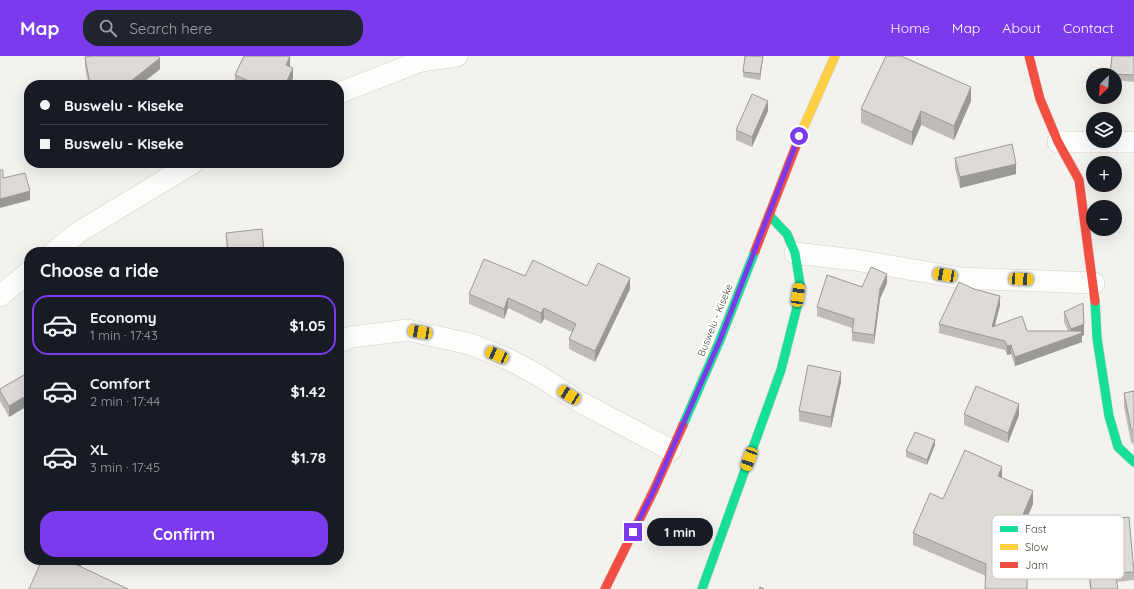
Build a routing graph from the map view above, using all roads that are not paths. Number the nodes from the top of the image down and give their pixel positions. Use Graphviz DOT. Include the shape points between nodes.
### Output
graph roads {
  1 [pos="456,56"];
  2 [pos="835,56"];
  3 [pos="1029,56"];
  4 [pos="344,90"];
  5 [pos="1058,142"];
  6 [pos="1134,142"];
  7 [pos="184,168"];
  8 [pos="769,215"];
  9 [pos="60,247"];
  10 [pos="795,253"];
  11 [pos="24,276"];
  12 [pos="1094,283"];
  13 [pos="0,296"];
  14 [pos="344,340"];
  15 [pos="671,450"];
  16 [pos="1134,462"];
  17 [pos="605,589"];
  18 [pos="702,589"];
  1 -- 4 [label="street" via="421,61"];
  2 -- 8 [label="street, Buswelu - Kiseke"];
  3 -- 5 [label="street" via="1040,99"];
  5 -- 6 [label="street"];
  5 -- 12 [label="street" via="1079,180"];
  7 -- 9 [label="street" via="79,232"];
  8 -- 10 [label="street" via="788,234"];
  8 -- 15 [label="street, Buswelu - Kiseke" via="720,340"];
  10 -- 12 [label="street" via="855,260 961,278"];
  10 -- 18 [label="street" via="800,284 797,307 781,370"];
  11 -- 13 [label="street"];
  12 -- 16 [label="street" via="1097,338 1109,416 1118,447"];
  14 -- 15 [label="street" via="407,330 470,344 517,364 580,402"];
  15 -- 17 [label="street, Buswelu - Kiseke"];
}
